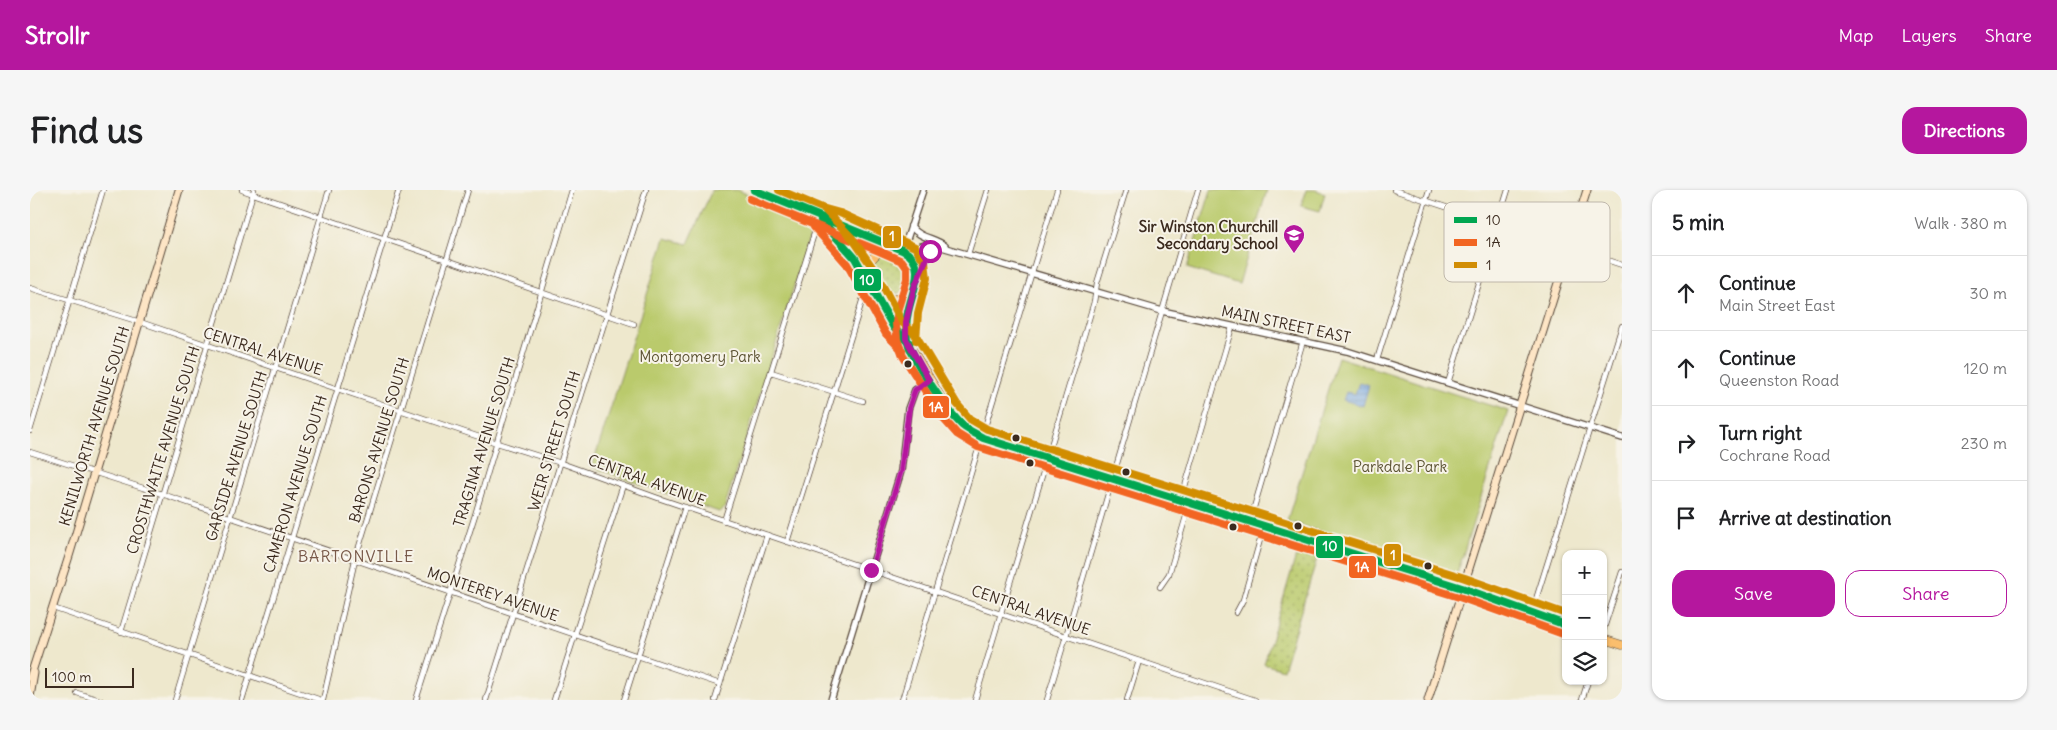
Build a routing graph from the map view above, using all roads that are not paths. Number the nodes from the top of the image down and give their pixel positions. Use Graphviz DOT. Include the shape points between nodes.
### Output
graph roads {
  1 [pos="103,190"];
  2 [pos="179,190"];
  3 [pos="242,190"];
  4 [pos="330,190"];
  5 [pos="399,190"];
  6 [pos="468,190"];
  7 [pos="572,190"];
  8 [pos="646,190"];
  9 [pos="754,190"];
  10 [pos="923,190"];
  11 [pos="988,190"];
  12 [pos="1057,190"];
  13 [pos="1126,190"];
  14 [pos="1198,190"];
  15 [pos="1394,190"];
  16 [pos="1429,190"];
  17 [pos="1508,190"];
  18 [pos="1587,190"];
  19 [pos="254,192"];
  20 [pos="1426,200"];
  21 [pos="1504,202"];
  22 [pos="1583,202"];
  23 [pos="1444,206"];
  24 [pos="321,217"];
  25 [pos="819,218"];
  26 [pos="912,226"];
  27 [pos="384,238"];
  28 [pos="942,247"];
  29 [pos="893,248"];
  30 [pos="949,249"];
  31 [pos="906,252"];
  32 [pos="968,254"];
  33 [pos="447,259"];
  34 [pos="1610,261"];
  35 [pos="1622,265"];
  36 [pos="1033,273"];
  37 [pos="867,277"];
  38 [pos="918,278"];
  39 [pos="1480,282"];
  40 [pos="1558,282"];
  41 [pos="30,288"];
  42 [pos="914,288"];
  43 [pos="874,291"];
  44 [pos="542,292"];
  45 [pos="1095,293"];
  46 [pos="70,300"];
  47 [pos="1162,311"];
  48 [pos="606,314"];
  49 [pos="140,322"];
  50 [pos="634,324"];
  51 [pos="1622,326"];
  52 [pos="1232,327"];
  53 [pos="906,339"];
  54 [pos="1303,341"];
  55 [pos="208,346"];
  56 [pos="1377,360"];
  57 [pos="276,368"];
  58 [pos="771,372"];
  59 [pos="929,380"];
  60 [pos="1448,383"];
  61 [pos="338,389"];
  62 [pos="834,393"];
  63 [pos="863,402"];
  64 [pos="1519,405"];
  65 [pos="400,411"];
  66 [pos="1590,427"];
  67 [pos="30,431"];
  68 [pos="983,438"];
  69 [pos="1622,438"];
  70 [pos="497,443"];
  71 [pos="30,452"];
  72 [pos="1047,458"];
  73 [pos="561,463"];
  74 [pos="94,472"];
  75 [pos="1113,479"];
  76 [pos="623,485"];
  77 [pos="162,494"];
  78 [pos="1181,500"];
  79 [pos="1190,503"];
  80 [pos="685,507"];
  81 [pos="230,518"];
  82 [pos="724,521"];
  83 [pos="1250,521"];
  84 [pos="1264,526"];
  85 [pos="767,535"];
  86 [pos="292,539"];
  87 [pos="787,542"];
  88 [pos="355,560"];
  89 [pos="871,570"];
  90 [pos="1622,572"];
  91 [pos="1160,587"];
  92 [pos="1462,588"];
  93 [pos="936,591"];
  94 [pos="451,593"];
  95 [pos="53,608"];
  96 [pos="1532,612"];
  97 [pos="1000,613"];
  98 [pos="1236,613"];
  99 [pos="513,614"];
  100 [pos="1607,619"];
  101 [pos="1562,623"];
  102 [pos="121,632"];
  103 [pos="575,635"];
  104 [pos="1066,636"];
  105 [pos="1606,640"];
  106 [pos="1622,645"];
  107 [pos="189,655"];
  108 [pos="638,656"];
  109 [pos="1140,661"];
  110 [pos="34,670"];
  111 [pos="250,675"];
  112 [pos="30,678"];
  113 [pos="720,684"];
  114 [pos="1587,685"];
  115 [pos="77,692"];
  116 [pos="30,697"];
  117 [pos="100,700"];
  118 [pos="175,700"];
  119 [pos="242,700"];
  120 [pos="322,700"];
  121 [pos="416,700"];
  122 [pos="486,700"];
  123 [pos="554,700"];
  124 [pos="624,700"];
  125 [pos="715,700"];
  126 [pos="831,700"];
  127 [pos="902,700"];
  128 [pos="974,700"];
  129 [pos="1047,700"];
  130 [pos="1127,700"];
  131 [pos="1255,700"];
  132 [pos="1428,700"];
  133 [pos="1582,700"];
  1 -- 46 [label="street"];
  2 -- 49 [label="main road, KENILWORTH AVENUE SOUTH"];
  3 -- 19 [label="street"];
  4 -- 24 [label="street, GARSIDE AVENUE SOUTH"];
  5 -- 27 [label="street, CAMERON AVENUE SOUTH"];
  6 -- 33 [label="street, BARONS AVENUE SOUTH"];
  7 -- 44 [label="street, TRAGINA AVENUE SOUTH"];
  8 -- 48 [label="street, WEIR STREET SOUTH"];
  9 -- 25 [label="main road"];
  10 -- 26 [label="street"];
  11 -- 32 [label="street"];
  12 -- 36 [label="street"];
  13 -- 45 [label="street"];
  14 -- 47 [label="street"];
  15 -- 20 [label="street"];
  16 -- 20 [label="street"];
  17 -- 21 [label="street"];
  18 -- 22 [label="main road"];
  19 -- 24 [label="street"];
  19 -- 55 [label="street, CROSTHWAITE AVENUE SOUTH"];
  20 -- 23 [label="street"];
  20 -- 56 [label="street"];
  24 -- 27 [label="street"];
  24 -- 57 [label="street, GARSIDE AVENUE SOUTH"];
  25 -- 29 [label="main road" via="836,222"];
  25 -- 37 [label="main road" via="844,244"];
  25 -- 58 [label="street"];
  26 -- 30 [label="street" via="918,234 938,240"];
  26 -- 31 [label="street"];
  27 -- 33 [label="street"];
  27 -- 61 [label="street, CAMERON AVENUE SOUTH"];
  28 -- 30 [label="street, MAIN STREET EAST"];
  28 -- 31 [label="street, MAIN STREET EAST" via="929,244"];
  28 -- 38 [label="street" via="931,250"];
  29 -- 31 [label="main road"];
  29 -- 37 [label="main road" via="874,255"];
  30 -- 32 [label="street, MAIN STREET EAST"];
  31 -- 38 [label="main road" via="916,265"];
  32 -- 36 [label="street, MAIN STREET EAST"];
  33 -- 44 [label="street"];
  33 -- 65 [label="street, BARONS AVENUE SOUTH"];
  34 -- 35 [label="street"];
  36 -- 45 [label="street, MAIN STREET EAST"];
  36 -- 68 [label="street"];
  37 -- 43 [label="main road"];
  38 -- 42 [label="main road"];
  39 -- 60 [label="street"];
  40 -- 64 [label="main road"];
  41 -- 46 [label="street, CENTRAL AVENUE"];
  42 -- 43 [label="main road" via="905,296 893,299"];
  42 -- 53 [label="main road" via="907,316"];
  43 -- 53 [label="main road" via="894,328"];
  43 -- 62 [label="street" via="863,298"];
  44 -- 48 [label="street"];
  44 -- 70 [label="street, TRAGINA AVENUE SOUTH"];
  45 -- 47 [label="street, MAIN STREET EAST"];
  45 -- 72 [label="street"];
  46 -- 49 [label="street, CENTRAL AVENUE"];
  46 -- 67 [label="street"];
  47 -- 52 [label="street, MAIN STREET EAST"];
  47 -- 75 [label="street"];
  48 -- 50 [label="street"];
  48 -- 73 [label="street, WEIR STREET SOUTH"];
  49 -- 55 [label="street, CENTRAL AVENUE"];
  49 -- 74 [label="main road, KENILWORTH AVENUE SOUTH"];
  51 -- 66 [label="street"];
  52 -- 54 [label="street, MAIN STREET EAST"];
  52 -- 78 [label="street"];
  53 -- 59 [label="main road"];
  54 -- 56 [label="street, MAIN STREET EAST"];
  54 -- 83 [label="street"];
  55 -- 57 [label="street, CENTRAL AVENUE"];
  55 -- 77 [label="street, CROSTHWAITE AVENUE SOUTH"];
  56 -- 60 [label="street, MAIN STREET EAST"];
  57 -- 61 [label="street, CENTRAL AVENUE"];
  57 -- 81 [label="street, GARSIDE AVENUE SOUTH"];
  58 -- 62 [label="street"];
  58 -- 82 [label="street"];
  59 -- 68 [label="main road" via="957,420"];
  59 -- 89 [label="street" via="915,390 909,408 901,471"];
  60 -- 64 [label="street, MAIN STREET EAST"];
  61 -- 65 [label="street, CENTRAL AVENUE"];
  61 -- 86 [label="street, CAMERON AVENUE SOUTH"];
  62 -- 63 [label="street"];
  62 -- 87 [label="street"];
  64 -- 66 [label="street, MAIN STREET EAST"];
  64 -- 92 [label="main road"];
  65 -- 70 [label="street, CENTRAL AVENUE"];
  65 -- 88 [label="street, BARONS AVENUE SOUTH"];
  66 -- 69 [label="street, MAIN STREET EAST"];
  66 -- 96 [label="street"];
  68 -- 72 [label="main road"];
  68 -- 93 [label="street"];
  70 -- 73 [label="street, CENTRAL AVENUE"];
  70 -- 94 [label="street, TRAGINA AVENUE SOUTH"];
  71 -- 74 [label="street, MONTEREY AVENUE"];
  72 -- 75 [label="main road"];
  72 -- 97 [label="street"];
  73 -- 76 [label="street, CENTRAL AVENUE"];
  73 -- 99 [label="street, WEIR STREET SOUTH"];
  74 -- 77 [label="street, MONTEREY AVENUE"];
  74 -- 95 [label="main road, KENILWORTH AVENUE SOUTH"];
  75 -- 78 [label="main road"];
  75 -- 104 [label="street"];
  76 -- 80 [label="street, CENTRAL AVENUE"];
  76 -- 103 [label="street"];
  77 -- 81 [label="street, MONTEREY AVENUE"];
  77 -- 102 [label="street, CROSTHWAITE AVENUE SOUTH"];
  78 -- 79 [label="main road"];
  79 -- 83 [label="main road"];
  79 -- 91 [label="street" via="1169,574"];
  80 -- 82 [label="street, CENTRAL AVENUE"];
  80 -- 108 [label="street"];
  81 -- 86 [label="street, MONTEREY AVENUE"];
  81 -- 107 [label="street, GARSIDE AVENUE SOUTH"];
  82 -- 85 [label="street, CENTRAL AVENUE"];
  83 -- 84 [label="main road"];
  84 -- 92 [label="main road"];
  84 -- 98 [label="street" via="1243,600"];
  85 -- 87 [label="street, CENTRAL AVENUE"];
  85 -- 113 [label="street"];
  86 -- 88 [label="street, MONTEREY AVENUE"];
  86 -- 111 [label="street, CAMERON AVENUE SOUTH"];
  87 -- 89 [label="street, CENTRAL AVENUE"];
  88 -- 94 [label="street, MONTEREY AVENUE"];
  88 -- 120 [label="street, BARONS AVENUE SOUTH"];
  89 -- 93 [label="street, CENTRAL AVENUE"];
  89 -- 126 [label="street"];
  90 -- 100 [label="street"];
  92 -- 96 [label="main road"];
  92 -- 132 [label="main road"];
  93 -- 97 [label="street, CENTRAL AVENUE"];
  93 -- 127 [label="street"];
  94 -- 99 [label="street, MONTEREY AVENUE"];
  94 -- 121 [label="street, TRAGINA AVENUE SOUTH"];
  95 -- 102 [label="street"];
  95 -- 110 [label="main road, KENILWORTH AVENUE SOUTH"];
  96 -- 101 [label="main road"];
  97 -- 104 [label="street, CENTRAL AVENUE"];
  97 -- 128 [label="street"];
  99 -- 103 [label="street, MONTEREY AVENUE"];
  99 -- 122 [label="street, WEIR STREET SOUTH"];
  102 -- 107 [label="street"];
  103 -- 108 [label="street, MONTEREY AVENUE"];
  103 -- 123 [label="street"];
  104 -- 109 [label="street, CENTRAL AVENUE"];
  104 -- 129 [label="street"];
  105 -- 106 [label="main road"];
  107 -- 111 [label="street"];
  107 -- 118 [label="street, GARSIDE AVENUE SOUTH"];
  108 -- 113 [label="street, MONTEREY AVENUE"];
  108 -- 124 [label="street"];
  109 -- 130 [label="street"];
  109 -- 131 [label="street, CENTRAL AVENUE"];
  110 -- 112 [label="main road, KENILWORTH AVENUE SOUTH"];
  110 -- 116 [label="main road, KENILWORTH AVENUE SOUTH"];
  111 -- 119 [label="street, CAMERON AVENUE SOUTH"];
  111 -- 120 [label="street"];
  113 -- 125 [label="street"];
  114 -- 133 [label="street"];
  115 -- 117 [label="street"];
}
